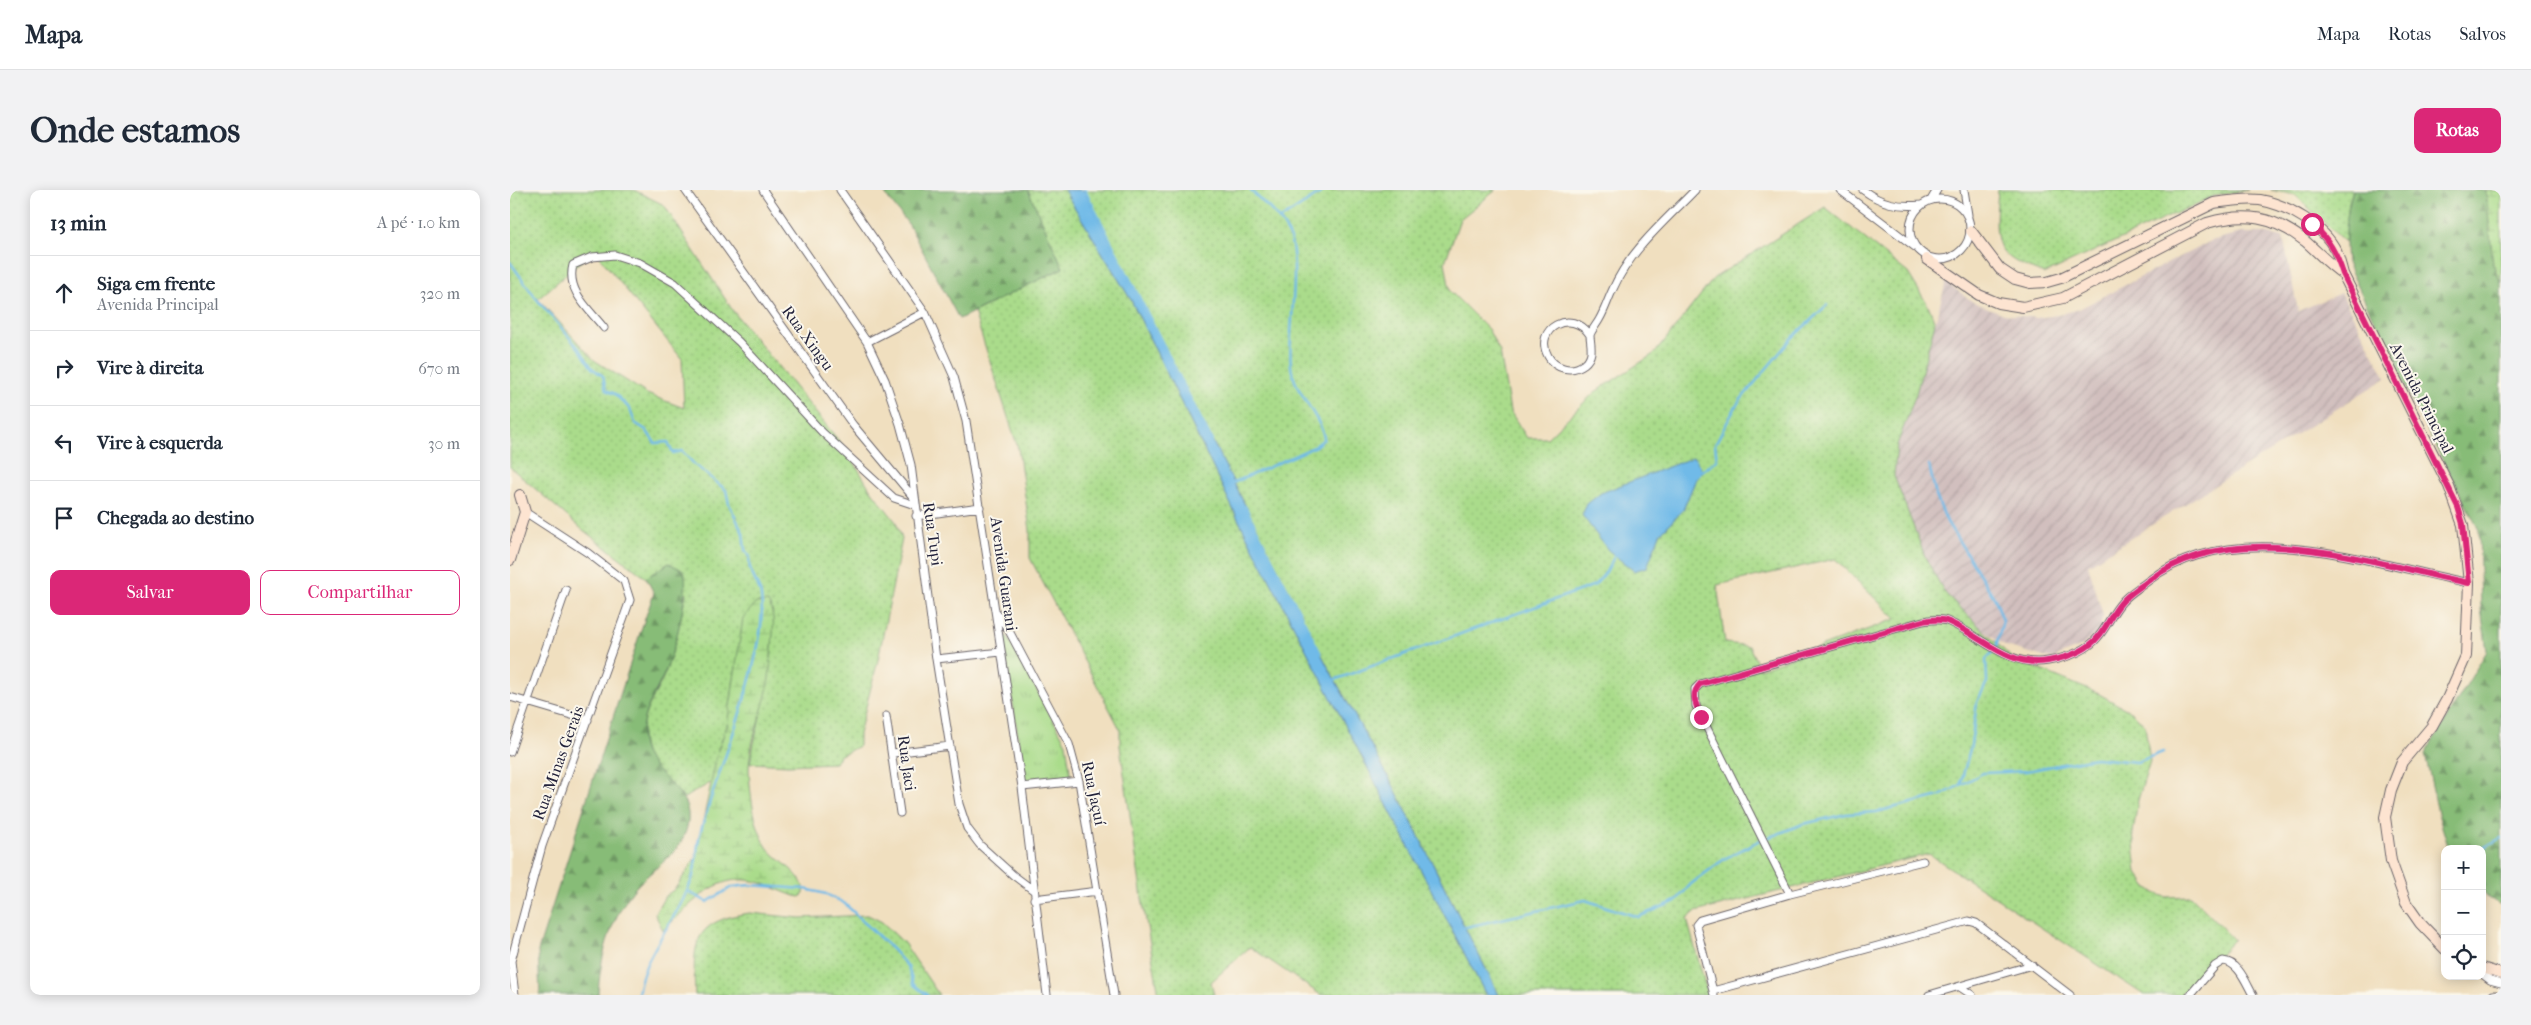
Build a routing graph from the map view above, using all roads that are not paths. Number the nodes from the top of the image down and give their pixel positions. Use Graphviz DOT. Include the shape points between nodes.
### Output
graph roads {
  1 [pos="685,190"];
  2 [pos="763,190"];
  3 [pos="840,190"];
  4 [pos="1695,190"];
  5 [pos="1840,190"];
  6 [pos="1863,190"];
  7 [pos="1936,190"];
  8 [pos="1964,190"];
  9 [pos="1931,200"];
  10 [pos="1921,205"];
  11 [pos="1970,225"];
  12 [pos="1916,248"];
  13 [pos="1928,258"];
  14 [pos="2343,274"];
  15 [pos="925,312"];
  16 [pos="604,328"];
  17 [pos="1590,335"];
  18 [pos="868,342"];
  19 [pos="520,495"];
  20 [pos="914,502"];
  21 [pos="980,507"];
  22 [pos="525,512"];
  23 [pos="916,516"];
  24 [pos="510,560"];
  25 [pos="2469,583"];
  26 [pos="566,590"];
  27 [pos="997,614"];
  28 [pos="1000,652"];
  29 [pos="936,659"];
  30 [pos="510,697"];
  31 [pos="525,703"];
  32 [pos="886,716"];
  33 [pos="588,720"];
  34 [pos="950,746"];
  35 [pos="510,752"];
  36 [pos="893,753"];
  37 [pos="1079,781"];
  38 [pos="1022,787"];
  39 [pos="900,813"];
  40 [pos="1923,861"];
  41 [pos="1033,890"];
  42 [pos="1098,891"];
  43 [pos="1790,894"];
  44 [pos="1034,899"];
  45 [pos="2441,945"];
  46 [pos="511,961"];
  47 [pos="2032,965"];
  48 [pos="2486,969"];
  49 [pos="2501,974"];
  50 [pos="2486,977"];
  51 [pos="2501,983"];
  52 [pos="1960,986"];
  53 [pos="1714,993"];
  54 [pos="515,995"];
  55 [pos="1047,995"];
  56 [pos="1114,995"];
  57 [pos="1930,995"];
  58 [pos="1972,995"];
  59 [pos="2070,995"];
  60 [pos="2190,995"];
  61 [pos="2253,995"];
  1 -- 20 [label="street, Rua Xingu" via="853,425"];
  2 -- 18 [label="street, Rua Tupi"];
  3 -- 15 [label="street, Avenida Guarani"];
  4 -- 17 [label="street" via="1624,267"];
  5 -- 12 [label="street"];
  6 -- 10 [label="street" via="1886,204"];
  7 -- 9 [label="street"];
  8 -- 11 [label="street"];
  9 -- 10 [label="street"];
  9 -- 11 [label="street" via="1943,198 1954,202 1964,210"];
  10 -- 12 [label="street" via="1913,214 1910,225 1910,237"];
  11 -- 13 [label="street" via="1968,242 1954,256 1944,260"];
  11 -- 14 [label="street, Avenida Principal" via="2000,269 2030,283 2047,282 2214,203 2260,200 2280,206 2312,224 2329,240"];
  12 -- 13 [label="street"];
  13 -- 14 [label="street, Avenida Principal" via="1979,295 1998,303 2023,307 2063,298 2207,223 2232,216 2256,216 2305,241"];
  14 -- 25 [label="street, Avenida Principal" via="2458,507 2463,524"];
  15 -- 18 [label="street"];
  15 -- 21 [label="street, Avenida Guarani" via="954,378 966,421"];
  16 -- 20 [label="street" via="572,288 570,276 573,265 592,256 615,255 640,263 676,283 739,342 822,432 894,498"];
  17 -- 17 [label="street" via="1579,324 1556,324 1546,336 1546,352 1554,365 1577,368 1584,364 1592,350"];
  18 -- 20 [label="street, Rua Tupi" via="900,424 911,465"];
  19 -- 22 [label="street"];
  20 -- 23 [label="street, Rua Tupi"];
  21 -- 23 [label="street"];
  21 -- 27 [label="street, Avenida Guarani"];
  22 -- 24 [label="street"];
  22 -- 33 [label="street, Rua Minas Gerais" via="624,581 630,600"];
  23 -- 29 [label="street, Rua Tupi"];
  25 -- 43 [label="street" via="2324,551 2269,546 2229,549 2194,558 2158,574 2122,602 2097,639 2066,658 2038,663 2010,656 1948,621 1923,621 1700,684 1695,689 1696,706"];
  25 -- 45 [label="street, Avenida Principal" via="2466,656 2436,719 2402,762 2385,817 2391,861 2406,903"];
  26 -- 31 [label="street"];
  27 -- 28 [label="street, Avenida Guarani"];
  27 -- 37 [label="street, Rua Jaçuí" via="1065,736"];
  28 -- 29 [label="street"];
  28 -- 38 [label="street, Avenida Guarani"];
  29 -- 34 [label="street, Rua Tupi"];
  30 -- 31 [label="street"];
  31 -- 33 [label="street"];
  31 -- 35 [label="street"];
  32 -- 36 [label="street, Rua Jaci"];
  33 -- 46 [label="street, Rua Minas Gerais" via="542,846"];
  34 -- 36 [label="street"];
  34 -- 41 [label="street, Rua Tupi" via="958,804 967,828 980,845"];
  36 -- 39 [label="street, Rua Jaci"];
  37 -- 38 [label="street"];
  37 -- 42 [label="street, Rua Jaçuí"];
  38 -- 41 [label="street, Avenida Guarani"];
  40 -- 43 [label="street"];
  41 -- 44 [label="street, Avenida Guarani"];
  42 -- 44 [label="street"];
  42 -- 56 [label="street, Rua Jaçuí"];
  43 -- 53 [label="street" via="1698,922 1696,925"];
  44 -- 55 [label="street, Avenida Guarani"];
  46 -- 54 [label="street, Rua Minas Gerais"];
  47 -- 52 [label="street"];
  47 -- 53 [label="street" via="1976,922 1969,921"];
  47 -- 59 [label="street"];
  48 -- 49 [label="street"];
  50 -- 51 [label="street"];
  52 -- 57 [label="street"];
  52 -- 58 [label="street"];
  60 -- 61 [label="street" via="2223,961 2233,964"];
}
